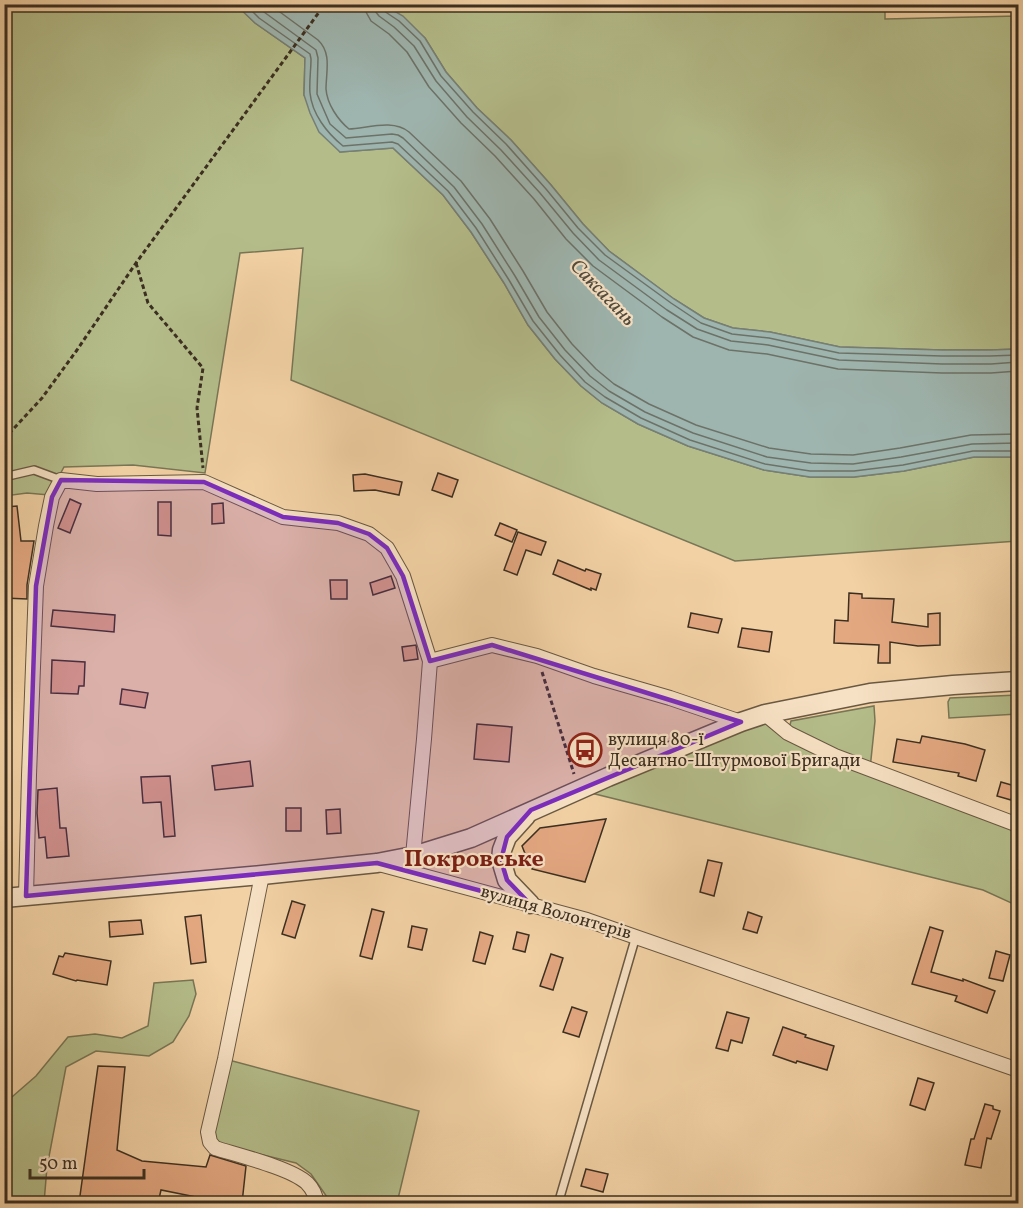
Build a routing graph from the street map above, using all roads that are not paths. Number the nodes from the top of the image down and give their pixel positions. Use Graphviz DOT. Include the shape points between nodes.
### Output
graph roads {
  1 [pos="4,477"];
  2 [pos="61,480"];
  3 [pos="430,661"];
  4 [pos="1018,681"];
  5 [pos="765,714"];
  6 [pos="741,722"];
  7 [pos="531,810"];
  8 [pos="1018,825"];
  9 [pos="413,855"];
  10 [pos="377,863"];
  11 [pos="262,875"];
  12 [pos="26,896"];
  13 [pos="4,898"];
  14 [pos="530,904"];
  15 [pos="636,936"];
  16 [pos="1018,1070"];
  17 [pos="317,1203"];
  18 [pos="558,1203"];
  1 -- 2 [label="lane" via="34,470"];
  2 -- 3 [label="street" via="204,482 283,517 338,523 369,534 387,548 404,576"];
  2 -- 12 [label="street" via="52,497 36,586"];
  3 -- 6 [label="street" via="492,645"];
  3 -- 9 [label="street"];
  4 -- 5 [label="street" via="870,693"];
  5 -- 6 [label="street"];
  5 -- 8 [label="street" via="788,734 835,756"];
  6 -- 7 [label="street"];
  7 -- 9 [label="street" via="471,838"];
  7 -- 14 [label="street" via="507,837 501,860 507,880"];
  9 -- 10 [label="street"];
  10 -- 11 [label="street, вулиця Волонтерів"];
  10 -- 14 [label="street, вулиця Волонтерів"];
  11 -- 12 [label="street, вулиця Волонтерів"];
  11 -- 17 [label="street" via="208,1132 215,1148 288,1172 307,1183"];
  12 -- 13 [label="street, вулиця Волонтерів"];
  14 -- 15 [label="street, вулиця Волонтерів"];
  15 -- 16 [label="street, вулиця Волонтерів"];
  15 -- 18 [label="lane"];
}
